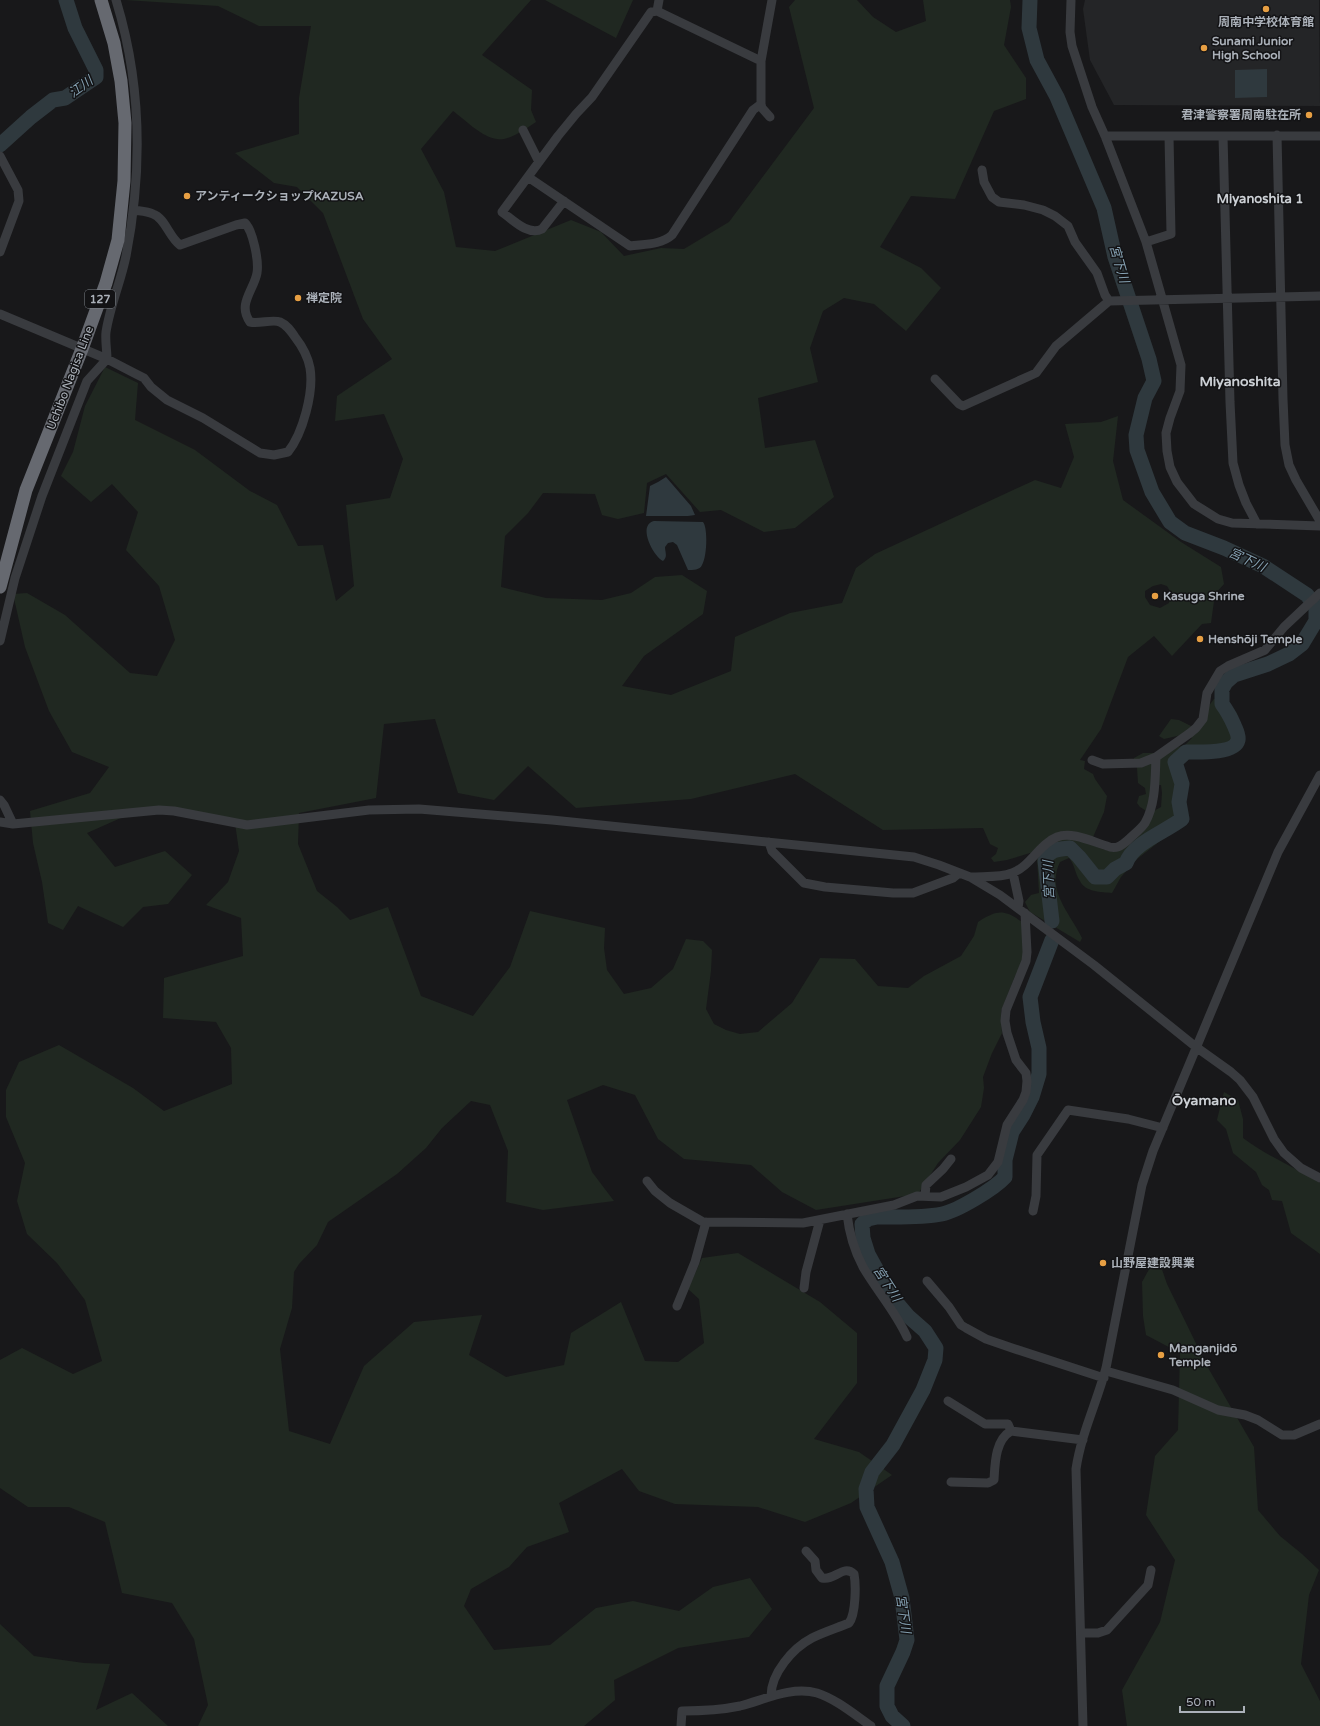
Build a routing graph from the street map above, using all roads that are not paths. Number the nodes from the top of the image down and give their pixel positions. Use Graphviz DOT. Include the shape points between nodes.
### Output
graph roads {
  1 [pos="101,0"];
  2 [pos="116,0"];
  3 [pos="659,0"];
  4 [pos="772,0"];
  5 [pos="1071,0"];
  6 [pos="656,11"];
  7 [pos="761,61"];
  8 [pos="761,104"];
  9 [pos="770,117"];
  10 [pos="523,130"];
  11 [pos="1277,135"];
  12 [pos="1105,136"];
  13 [pos="1169,136"];
  14 [pos="1223,136"];
  15 [pos="1320,136"];
  16 [pos="0,156"];
  17 [pos="539,162"];
  18 [pos="982,170"];
  19 [pos="528,177"];
  20 [pos="564,201"];
  21 [pos="134,210"];
  22 [pos="1146,242"];
  23 [pos="0,252"];
  24 [pos="1320,296"];
  25 [pos="1281,297"];
  26 [pos="1227,299"];
  27 [pos="1162,300"];
  28 [pos="1112,301"];
  29 [pos="0,314"];
  30 [pos="82,349"];
  31 [pos="107,359"];
  32 [pos="935,379"];
  33 [pos="1320,521"];
  34 [pos="1257,524"];
  35 [pos="1320,526"];
  36 [pos="0,587"];
  37 [pos="1320,593"];
  38 [pos="0,641"];
  39 [pos="1156,757"];
  40 [pos="1092,760"];
  41 [pos="1320,775"];
  42 [pos="0,800"];
  43 [pos="0,822"];
  44 [pos="12,824"];
  45 [pos="769,842"];
  46 [pos="959,873"];
  47 [pos="1013,873"];
  48 [pos="970,877"];
  49 [pos="1022,911"];
  50 [pos="1196,1047"];
  51 [pos="1163,1128"];
  52 [pos="952,1159"];
  53 [pos="1320,1178"];
  54 [pos="647,1181"];
  55 [pos="925,1196"];
  56 [pos="1033,1211"];
  57 [pos="847,1214"];
  58 [pos="820,1220"];
  59 [pos="706,1222"];
  60 [pos="927,1282"];
  61 [pos="804,1288"];
  62 [pos="677,1306"];
  63 [pos="907,1337"];
  64 [pos="1105,1374"];
  65 [pos="948,1401"];
  66 [pos="1320,1424"];
  67 [pos="1011,1431"];
  68 [pos="1083,1440"];
  69 [pos="952,1482"];
  70 [pos="806,1551"];
  71 [pos="1151,1570"];
  72 [pos="1080,1633"];
  73 [pos="771,1696"];
  74 [pos="681,1726"];
  75 [pos="871,1726"];
  76 [pos="1083,1726"];
  1 -- 30 [label="highway, Uchibo Nagisa Line / 127" via="114,43 121,82 125,123 124,181 118,240 106,283"];
  2 -- 21 [label="street" via="131,65 138,119"];
  3 -- 6 [label="street"];
  4 -- 7 [label="street"];
  5 -- 12 [label="street" via="1072,46 1092,107"];
  6 -- 7 [label="street"];
  6 -- 17 [label="street" via="651,12 592,97"];
  7 -- 8 [label="street"];
  8 -- 9 [label="street"];
  8 -- 20 [label="street" via="753,110 667,240 630,246"];
  10 -- 17 [label="street"];
  11 -- 14 [label="street"];
  11 -- 15 [label="street"];
  11 -- 25 [label="street"];
  12 -- 13 [label="street"];
  12 -- 22 [label="street"];
  13 -- 14 [label="street"];
  13 -- 22 [label="street" via="1171,234"];
  14 -- 26 [label="street"];
  16 -- 23 [label="street" via="18,190 19,201"];
  17 -- 19 [label="street"];
  18 -- 28 [label="street" via="982,179 986,187 992,197 999,202 1043,210 1068,226 1075,242 1097,273 1105,295"];
  19 -- 20 [label="street"];
  19 -- 20 [label="street" via="502,212 529,231 542,229"];
  21 -- 31 [label="street" via="126,257 106,333"];
  21 -- 31 [label="street" via="154,214 173,240 180,245 236,224 245,223 250,228 257,272 246,299 246,316 250,322 279,321 288,328 306,356 310,368 309,396 294,444 288,452 274,455 260,453 203,418 167,400 144,378"];
  22 -- 27 [label="street"];
  24 -- 25 [label="street"];
  25 -- 26 [label="street"];
  25 -- 33 [label="street" via="1285,445 1289,465"];
  26 -- 27 [label="street"];
  26 -- 34 [label="street" via="1234,463 1239,485"];
  27 -- 28 [label="street"];
  27 -- 34 [label="street" via="1181,365 1180,392 1166,433 1170,468 1185,494 1206,512 1232,523"];
  28 -- 32 [label="street" via="1056,346 1036,373 976,401 963,406 959,404"];
  29 -- 30 [label="street"];
  30 -- 31 [label="street"];
  30 -- 36 [label="highway, Uchibo Nagisa Line / 127" via="26,490"];
  31 -- 38 [label="street" via="87,381 42,496 15,578"];
  34 -- 35 [label="street"];
  37 -- 39 [label="street" via="1284,627 1265,650 1220,671 1209,688 1201,722"];
  39 -- 40 [label="street" via="1135,764 1103,764"];
  39 -- 47 [label="street" via="1153,799 1149,814 1141,828 1121,846 1108,847 1081,838 1058,836"];
  41 -- 50 [label="street" via="1278,852"];
  42 -- 44 [label="street"];
  43 -- 44 [label="street"];
  44 -- 45 [label="street" via="159,810 247,825 369,810 419,809"];
  45 -- 46 [label="street" via="914,858"];
  45 -- 46 [label="street" via="772,851 804,883 825,887 913,893 953,878"];
  46 -- 48 [label="street"];
  47 -- 48 [label="street"];
  47 -- 49 [label="street"];
  48 -- 49 [label="street"];
  49 -- 50 [label="street"];
  49 -- 55 [label="street" via="1026,961 1006,1010 1005,1021 1016,1060 1026,1073 1024,1100 1009,1120 998,1162 988,1174 941,1197"];
  50 -- 51 [label="street"];
  50 -- 53 [label="street" via="1231,1072 1245,1086 1284,1154 1301,1168"];
  51 -- 56 [label="street" via="1121,1118 1068,1110 1037,1155"];
  51 -- 64 [label="street" via="1142,1185"];
  52 -- 55 [label="street" via="926,1185"];
  54 -- 59 [label="street" via="670,1203"];
  55 -- 57 [label="street"];
  57 -- 58 [label="street"];
  57 -- 63 [label="street" via="855,1249 862,1266 899,1320"];
  58 -- 59 [label="street" via="803,1224"];
  58 -- 61 [label="street"];
  59 -- 62 [label="street" via="695,1262"];
  60 -- 64 [label="street" via="961,1324 986,1339"];
  64 -- 66 [label="street" via="1173,1390 1218,1410 1245,1415 1282,1435 1294,1435"];
  64 -- 68 [label="street"];
  65 -- 67 [label="street" via="983,1422 1008,1424"];
  67 -- 68 [label="street"];
  67 -- 69 [label="street" via="1004,1437 996,1454 994,1480"];
  68 -- 72 [label="street" via="1076,1469"];
  70 -- 73 [label="street" via="815,1561 816,1570 822,1578 829,1579 848,1570 854,1574 853,1616 849,1623 810,1639 792,1654 772,1684"];
  71 -- 72 [label="street" via="1148,1585 1107,1630"];
  72 -- 76 [label="street"];
  73 -- 74 [label="street" via="728,1708 682,1711"];
  73 -- 75 [label="street" via="815,1692"];
}
